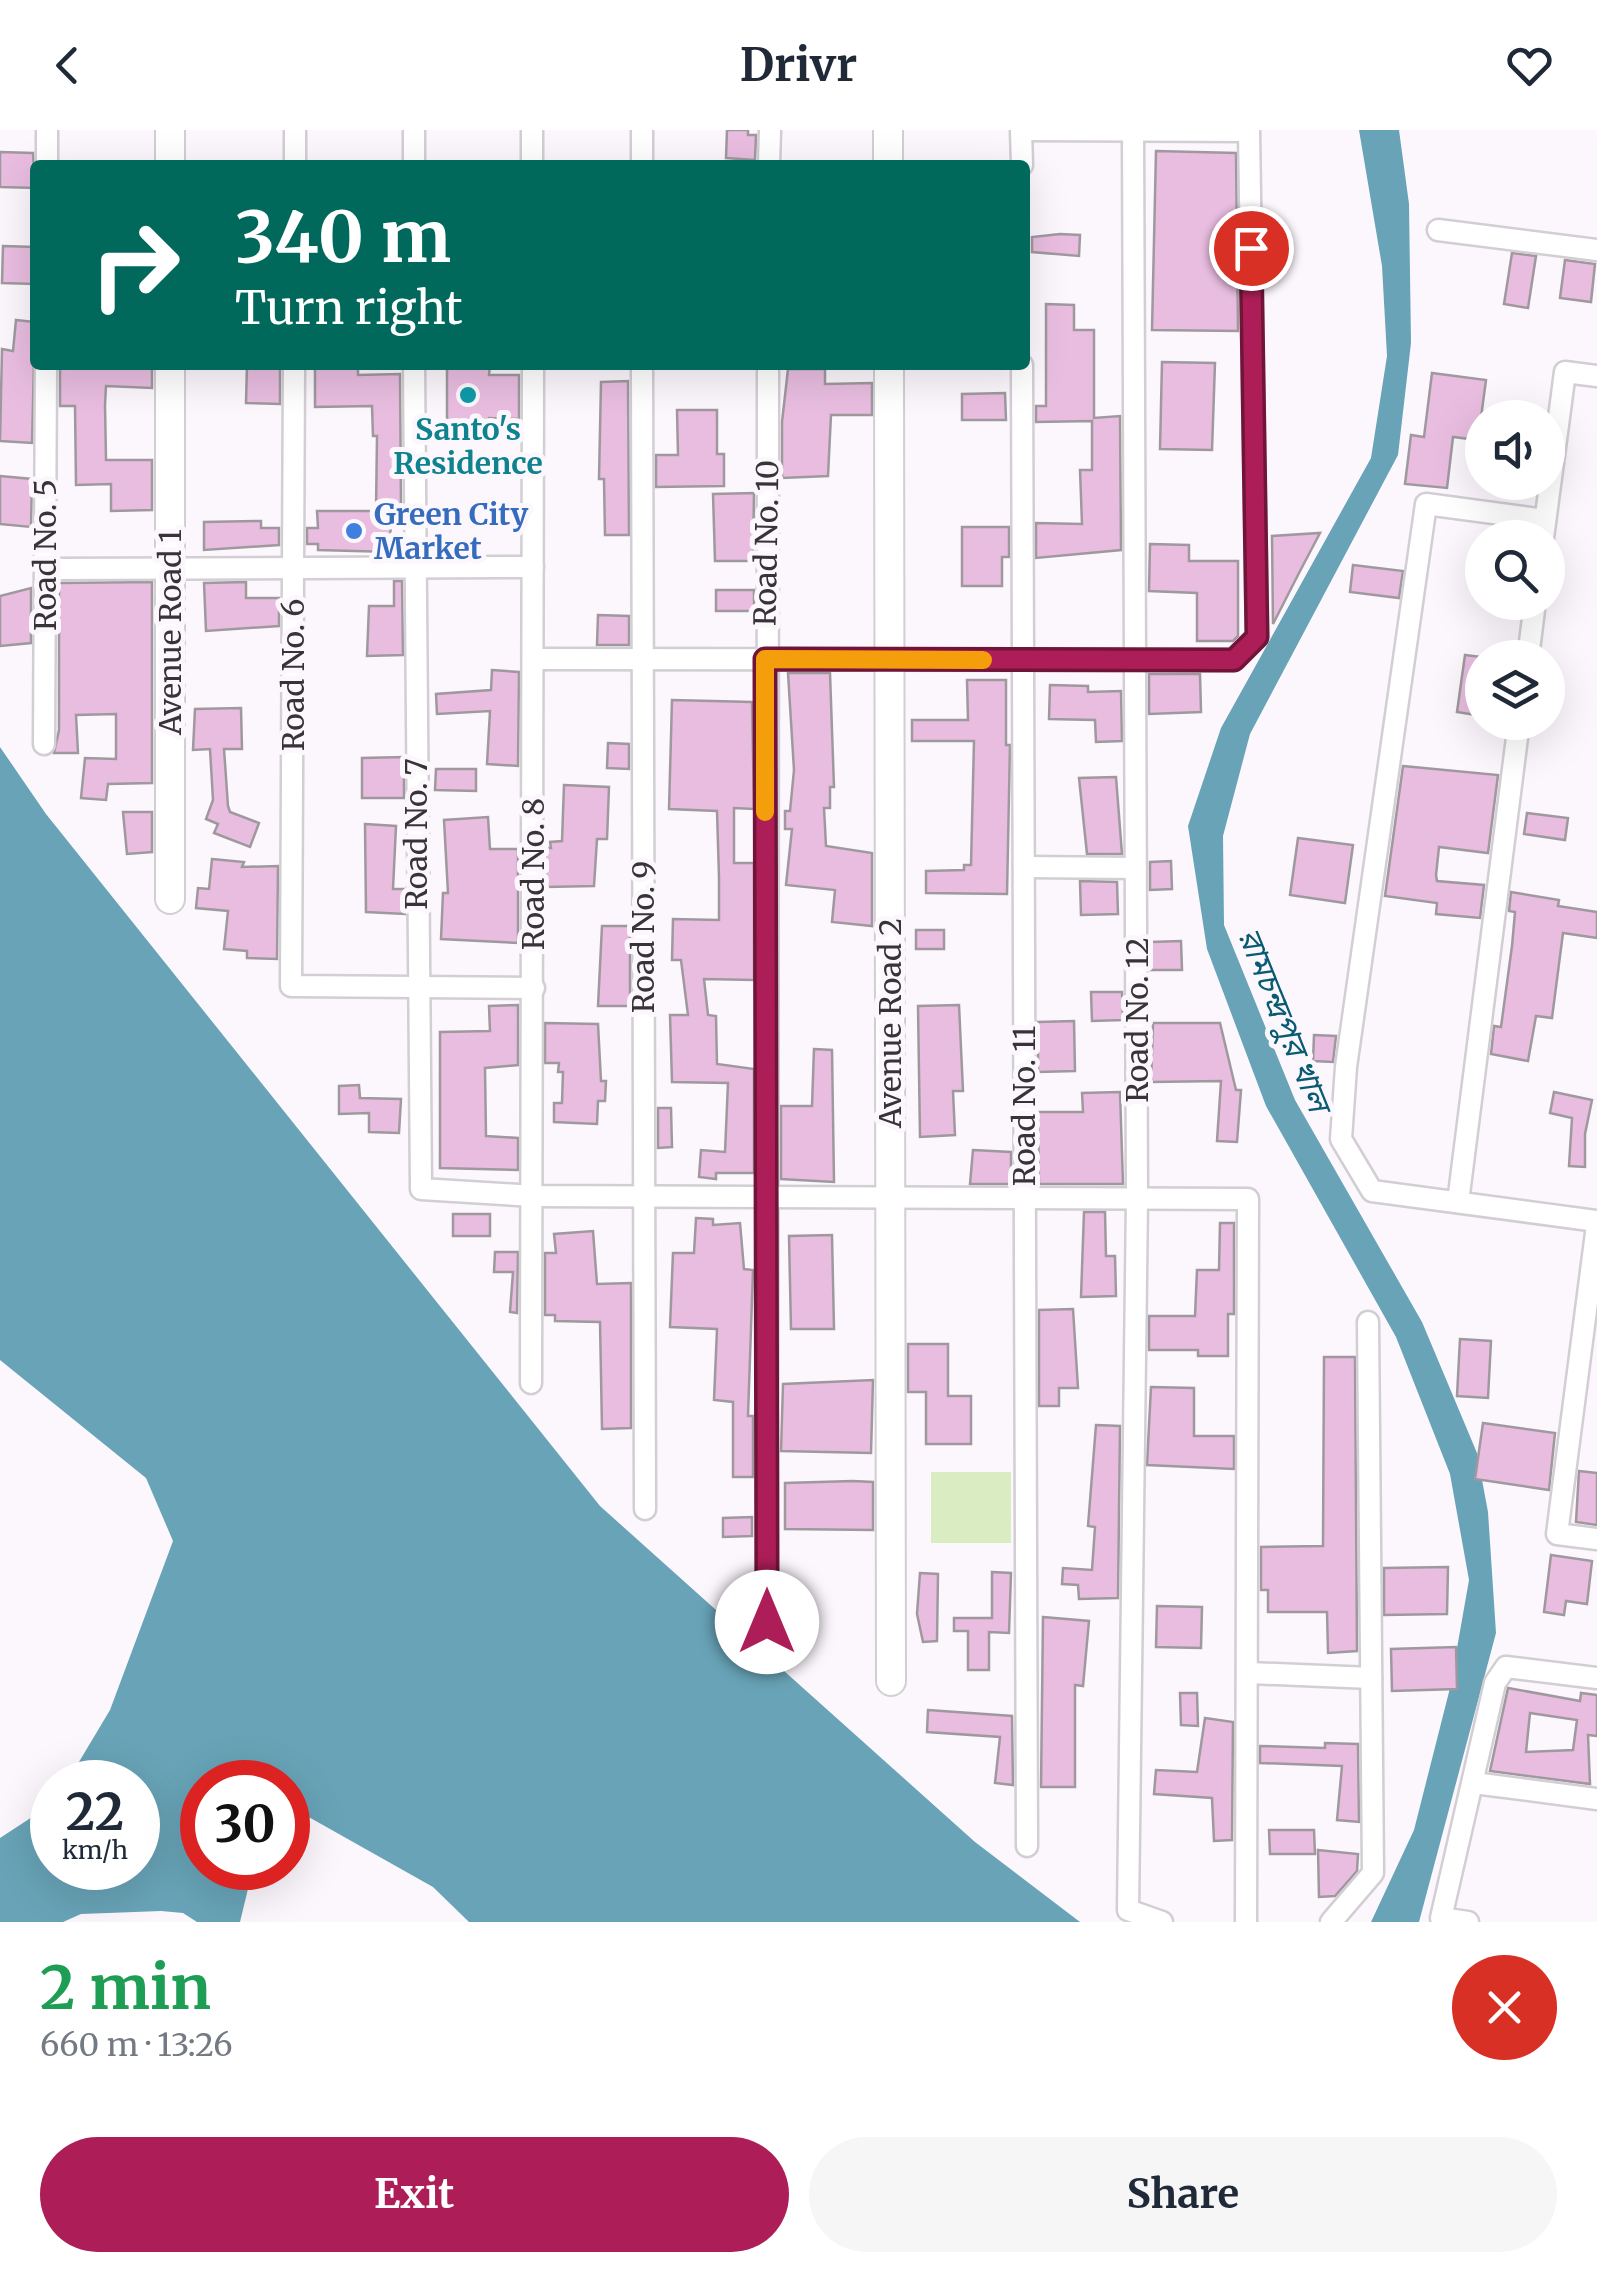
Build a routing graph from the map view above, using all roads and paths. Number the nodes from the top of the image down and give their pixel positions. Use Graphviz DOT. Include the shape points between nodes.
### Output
graph roads {
  1 [pos="47,130"];
  2 [pos="170,130"];
  3 [pos="295,130"];
  4 [pos="414,130"];
  5 [pos="532,130"];
  6 [pos="642,130"];
  7 [pos="770,130"];
  8 [pos="888,130"];
  9 [pos="1022,130"];
  10 [pos="1133,130"];
  11 [pos="1249,131"];
  12 [pos="47,160"];
  13 [pos="170,160"];
  14 [pos="295,160"];
  15 [pos="414,160"];
  16 [pos="532,160"];
  17 [pos="642,160"];
  18 [pos="770,160"];
  19 [pos="888,160"];
  20 [pos="1022,160"];
  21 [pos="1438,230"];
  22 [pos="1597,250"];
  23 [pos="46,370"];
  24 [pos="170,370"];
  25 [pos="294,370"];
  26 [pos="414,370"];
  27 [pos="532,370"];
  28 [pos="642,370"];
  29 [pos="768,370"];
  30 [pos="888,370"];
  31 [pos="1022,370"];
  32 [pos="1597,376"];
  33 [pos="1502,520"];
  34 [pos="1545,520"];
  35 [pos="533,567"];
  36 [pos="170,568"];
  37 [pos="293,568"];
  38 [pos="415,568"];
  39 [pos="45,569"];
  40 [pos="533,659"];
  41 [pos="643,659"];
  42 [pos="765,659"];
  43 [pos="1023,659"];
  44 [pos="889,660"];
  45 [pos="1135,660"];
  46 [pos="1517,740"];
  47 [pos="44,744"];
  48 [pos="1024,868"];
  49 [pos="1136,868"];
  50 [pos="170,900"];
  51 [pos="416,986"];
  52 [pos="534,988"];
  53 [pos="534,1196"];
  54 [pos="644,1196"];
  55 [pos="766,1197"];
  56 [pos="890,1198"];
  57 [pos="1024,1198"];
  58 [pos="1137,1199"];
  59 [pos="1458,1202"];
  60 [pos="1597,1223"];
  61 [pos="1368,1322"];
  62 [pos="531,1383"];
  63 [pos="644,1509"];
  64 [pos="1597,1539"];
  65 [pos="767,1622"];
  66 [pos="1248,1673"];
  67 [pos="1371,1678"];
  68 [pos="1597,1678"];
  69 [pos="891,1681"];
  70 [pos="1474,1783"];
  71 [pos="1597,1799"];
  72 [pos="1026,1846"];
  73 [pos="1162,1922"];
  74 [pos="1246,1922"];
  75 [pos="1331,1922"];
  76 [pos="1468,1922"];
  1 -- 12 [label="street"];
  2 -- 13 [label="street"];
  3 -- 14 [label="street"];
  4 -- 15 [label="street"];
  5 -- 16 [label="street"];
  6 -- 17 [label="street"];
  7 -- 18 [label="street"];
  8 -- 19 [label="street"];
  9 -- 10 [label="street"];
  9 -- 20 [label="street"];
  10 -- 11 [label="street"];
  10 -- 45 [label="street, Road No. 12"];
  11 -- 45 [label="street" via="1257,637 1234,660"];
  21 -- 22 [label="street"];
  23 -- 39 [label="street, Road No. 5"];
  24 -- 36 [label="street, Avenue Road 1"];
  25 -- 37 [label="street, Road No. 6"];
  26 -- 38 [label="street, Road No. 7"];
  27 -- 35 [label="street, Road No. 8"];
  28 -- 41 [label="street, Road No. 9"];
  29 -- 42 [label="street, Road No. 10"];
  30 -- 44 [label="street, Avenue Road 2"];
  31 -- 43 [label="street, Road No. 11"];
  32 -- 34 [label="street" via="1565,372"];
  33 -- 59 [label="street" via="1426,504 1340,1139 1372,1191"];
  35 -- 38 [label="street"];
  35 -- 40 [label="street, Road No. 8"];
  36 -- 37 [label="street"];
  36 -- 39 [label="street"];
  36 -- 50 [label="street, Avenue Road 1"];
  37 -- 38 [label="street"];
  37 -- 51 [label="street, Road No. 6" via="291,986"];
  38 -- 51 [label="street, Road No. 7"];
  39 -- 47 [label="street, Road No. 5"];
  40 -- 41 [label="street"];
  40 -- 52 [label="street, Road No. 8"];
  41 -- 42 [label="street"];
  41 -- 54 [label="street, Road No. 9"];
  42 -- 44 [label="street"];
  42 -- 55 [label="street, Road No. 10"];
  43 -- 44 [label="street"];
  43 -- 45 [label="street"];
  43 -- 48 [label="street, Road No. 11"];
  44 -- 56 [label="street, Avenue Road 2"];
  45 -- 49 [label="street, Road No. 12"];
  46 -- 59 [label="street"];
  48 -- 49 [label="street"];
  48 -- 57 [label="street, Road No. 11"];
  49 -- 58 [label="street, Road No. 12"];
  51 -- 52 [label="street"];
  51 -- 53 [label="street, Road No. 7" via="421,1189"];
  52 -- 53 [label="street, Road No. 8"];
  53 -- 54 [label="street"];
  53 -- 62 [label="street, Road No. 8"];
  54 -- 55 [label="street"];
  54 -- 63 [label="street, Road No. 9"];
  55 -- 56 [label="street"];
  55 -- 65 [label="street, Road No. 10"];
  56 -- 57 [label="street"];
  56 -- 69 [label="street, Avenue Road 2"];
  57 -- 58 [label="street"];
  57 -- 72 [label="street, Road No. 11"];
  58 -- 66 [label="street" via="1248,1199"];
  58 -- 73 [label="street, Road No. 12" via="1128,1910"];
  59 -- 60 [label="street"];
  60 -- 64 [label="street" via="1556,1534"];
  61 -- 67 [label="street"];
  66 -- 67 [label="street"];
  66 -- 74 [label="street"];
  67 -- 75 [label="street" via="1373,1874"];
  68 -- 70 [label="street" via="1506,1667 1496,1683"];
  70 -- 71 [label="street"];
  70 -- 76 [label="street" via="1441,1918"];
}
